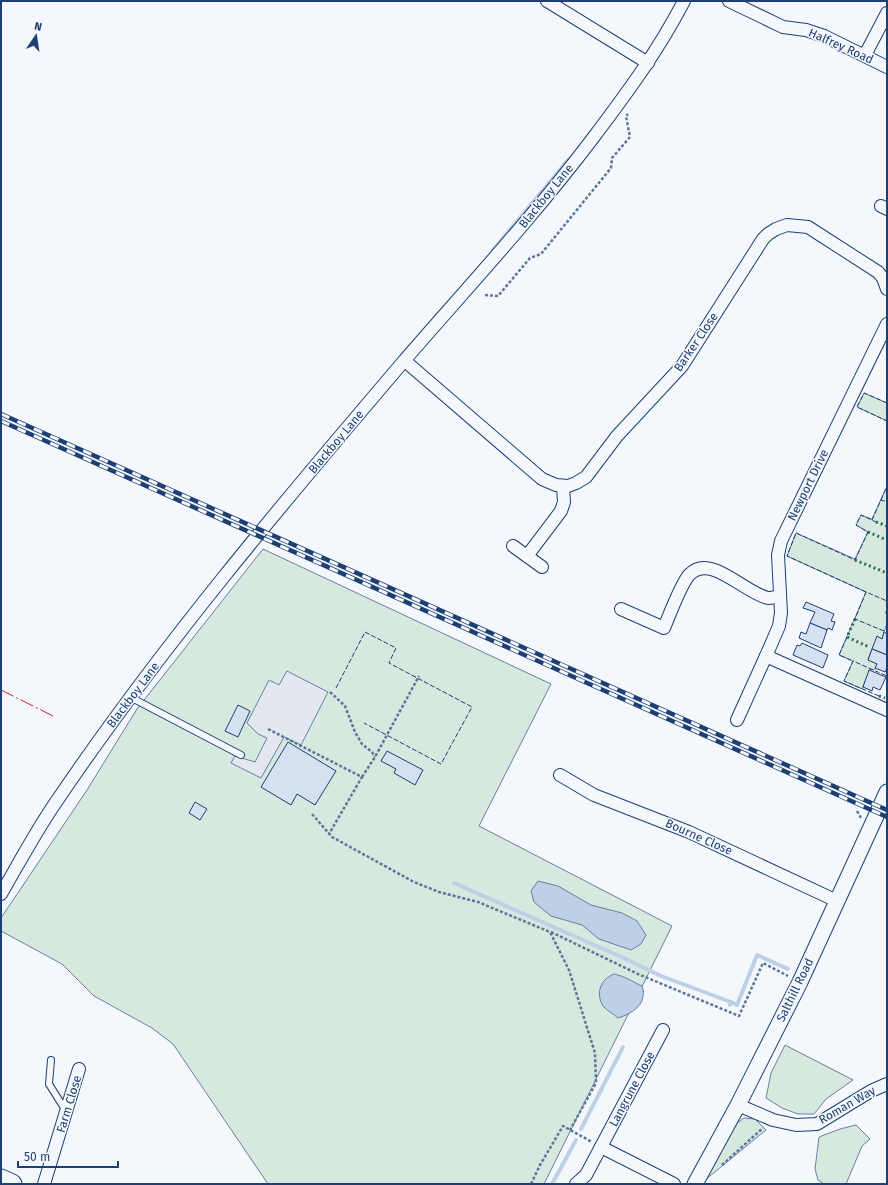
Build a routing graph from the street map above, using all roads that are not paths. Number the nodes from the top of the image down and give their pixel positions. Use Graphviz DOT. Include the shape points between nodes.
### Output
graph roads {
  1 [pos="547,1"];
  2 [pos="684,1"];
  3 [pos="728,1"];
  4 [pos="887,13"];
  5 [pos="864,55"];
  6 [pos="648,63"];
  7 [pos="887,67"];
  8 [pos="887,289"];
  9 [pos="887,324"];
  10 [pos="405,361"];
  11 [pos="562,486"];
  12 [pos="513,546"];
  13 [pos="527,556"];
  14 [pos="542,567"];
  15 [pos="780,596"];
  16 [pos="621,609"];
  17 [pos="766,656"];
  18 [pos="130,698"];
  19 [pos="887,710"];
  20 [pos="737,720"];
  21 [pos="241,754"];
  22 [pos="560,775"];
  23 [pos="887,792"];
  24 [pos="1,894"];
  25 [pos="837,901"];
  26 [pos="664,1030"];
  27 [pos="51,1060"];
  28 [pos="79,1069"];
  29 [pos="887,1084"];
  30 [pos="738,1105"];
  31 [pos="66,1111"];
  32 [pos="601,1147"];
  33 [pos="1,1179"];
  34 [pos="12,1184"];
  35 [pos="44,1184"];
  36 [pos="576,1184"];
  37 [pos="674,1184"];
  38 [pos="695,1184"];
  1 -- 6 [label="street"];
  2 -- 6 [label="street, Blackboy Lane"];
  3 -- 5 [label="street, Halfrey Road" via="783,27 816,33"];
  4 -- 5 [label="street"];
  5 -- 7 [label="street, Halfrey Road"];
  6 -- 10 [label="street, Blackboy Lane" via="568,170"];
  8 -- 11 [label="street, Barker Close" via="878,272 808,227 787,225 776,229 763,239 682,366 617,436 586,477 576,483"];
  9 -- 15 [label="street, Newport Drive" via="781,541 778,555"];
  10 -- 11 [label="street" via="542,479 550,484"];
  10 -- 18 [label="street, Blackboy Lane" via="261,530"];
  11 -- 13 [label="street" via="564,502 561,511"];
  12 -- 13 [label="street"];
  13 -- 14 [label="street"];
  15 -- 16 [label="street" via="769,598 757,594 720,571 709,568 696,570 688,576 664,628"];
  15 -- 17 [label="street, Newport Drive" via="779,626"];
  17 -- 19 [label="street"];
  17 -- 20 [label="street, Newport Drive"];
  18 -- 21 [label="lane"];
  18 -- 24 [label="street, Blackboy Lane" via="54,805"];
  22 -- 25 [label="street, Bourne Close" via="594,795 689,832"];
  23 -- 25 [label="street, Salthill Road"];
  25 -- 30 [label="street, Salthill Road" via="800,982"];
  26 -- 32 [label="street, Langrune Close"];
  27 -- 31 [label="lane" via="48,1084"];
  28 -- 31 [label="street, Farm Close"];
  29 -- 30 [label="street, Roman Way" via="870,1091 817,1124 796,1125 773,1120"];
  30 -- 38 [label="street, Salthill Road"];
  31 -- 35 [label="street, Farm Close"];
  32 -- 36 [label="street, Langrune Close" via="586,1175"];
  32 -- 37 [label="street"];
  33 -- 34 [label="main road"];
}
